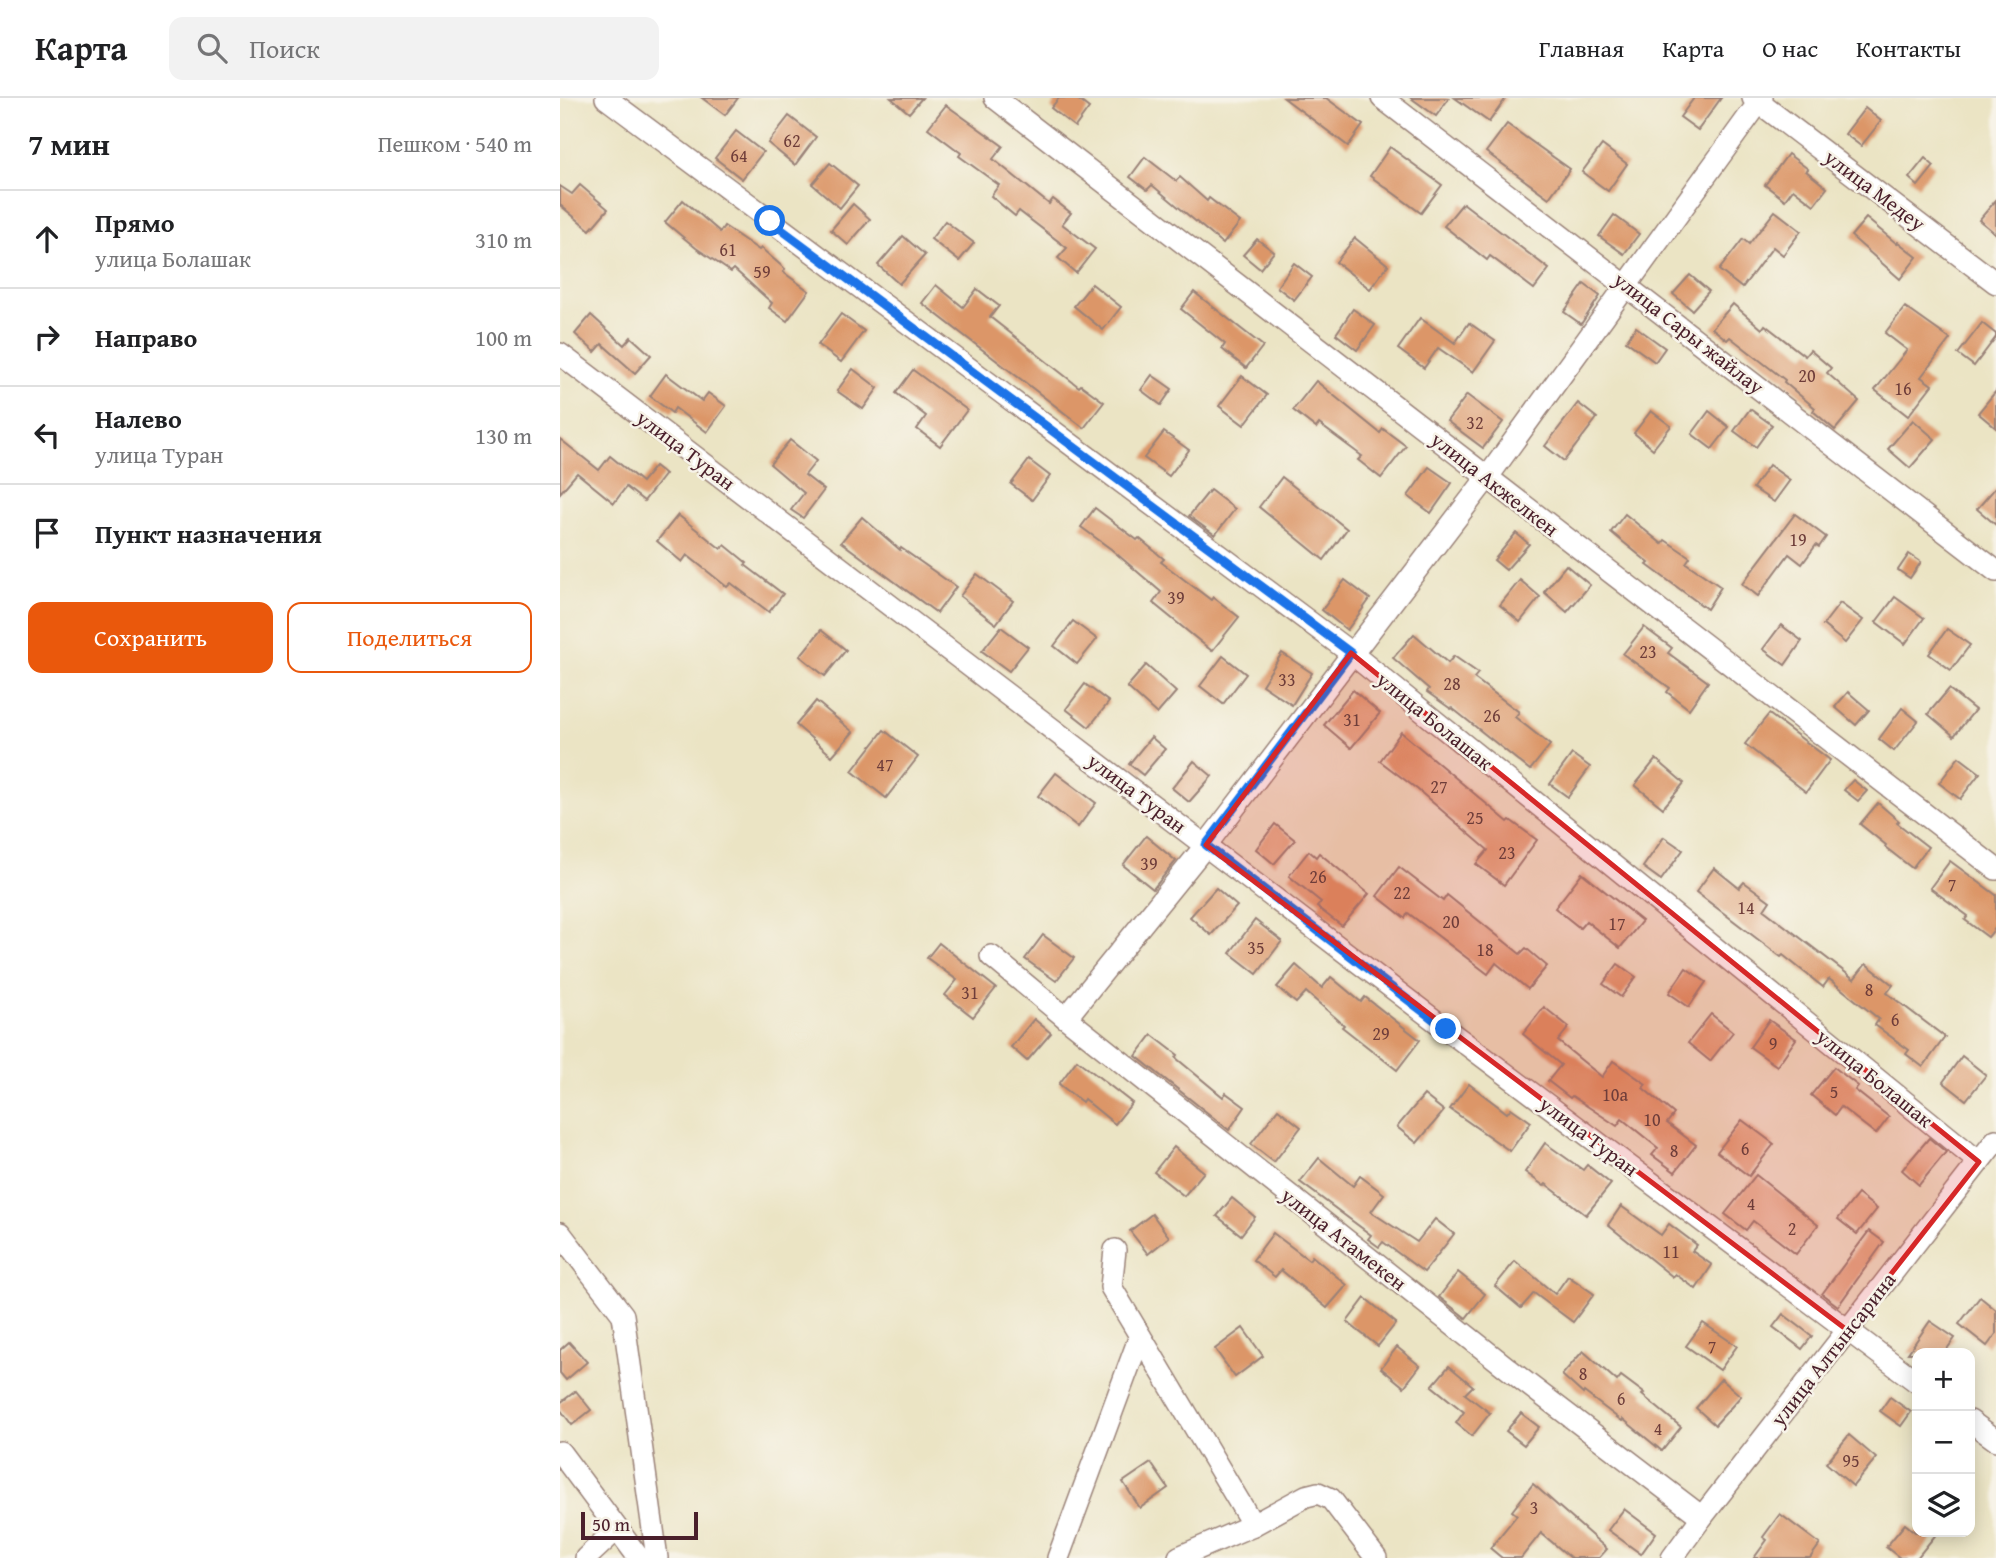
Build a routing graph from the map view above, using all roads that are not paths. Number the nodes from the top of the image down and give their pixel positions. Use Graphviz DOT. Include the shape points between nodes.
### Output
graph roads {
  1 [pos="606,98"];
  2 [pos="995,98"];
  3 [pos="1382,98"];
  4 [pos="1758,99"];
  5 [pos="1996,283"];
  6 [pos="1627,285"];
  7 [pos="560,354"];
  8 [pos="1487,478"];
  9 [pos="1996,571"];
  10 [pos="1351,653"];
  11 [pos="1206,845"];
  12 [pos="1996,869"];
  13 [pos="991,956"];
  14 [pos="1066,1018"];
  15 [pos="1996,1140"];
  16 [pos="1979,1162"];
  17 [pos="560,1233"];
  18 [pos="1115,1250"];
  19 [pos="1847,1330"];
  20 [pos="1140,1336"];
  21 [pos="1912,1378"];
  22 [pos="1975,1425"];
  23 [pos="1996,1440"];
  24 [pos="560,1452"];
  25 [pos="1702,1517"];
  26 [pos="1253,1525"];
  27 [pos="617,1530"];
  28 [pos="1179,1557"];
  29 [pos="586,1558"];
  30 [pos="639,1558"];
  31 [pos="657,1558"];
  32 [pos="1058,1558"];
  33 [pos="1376,1558"];
  34 [pos="1672,1558"];
  1 -- 10 [label="street, улица Болашак"];
  2 -- 8 [label="street, улица Акжелкен"];
  3 -- 6 [label="street, улица Сары жайлау"];
  4 -- 5 [label="street, улица Медеу"];
  4 -- 6 [label="street"];
  6 -- 8 [label="street"];
  6 -- 9 [label="street, улица Сары жайлау"];
  7 -- 11 [label="street, улица Туран"];
  8 -- 10 [label="street"];
  8 -- 12 [label="street, улица Акжелкен"];
  10 -- 11 [label="street"];
  10 -- 16 [label="street, улица Болашак"];
  11 -- 14 [label="street"];
  11 -- 19 [label="street, улица Туран"];
  13 -- 14 [label="street, улица Атамекен"];
  14 -- 25 [label="street, улица Атамекен"];
  15 -- 16 [label="street, улица Алтынсарина"];
  16 -- 19 [label="street, улица Алтынсарина"];
  17 -- 31 [label="street" via="624,1315"];
  18 -- 20 [label="street" via="1111,1287"];
  19 -- 21 [label="street, улица Туран"];
  19 -- 25 [label="street, улица Алтынсарина"];
  20 -- 26 [label="street"];
  20 -- 32 [label="street"];
  22 -- 23 [label="street"];
  24 -- 27 [label="street"];
  25 -- 34 [label="street, улица Алтынсарина"];
  26 -- 28 [label="street"];
  26 -- 33 [label="street" via="1318,1493 1331,1499"];
  27 -- 29 [label="street"];
  27 -- 30 [label="street"];
}
